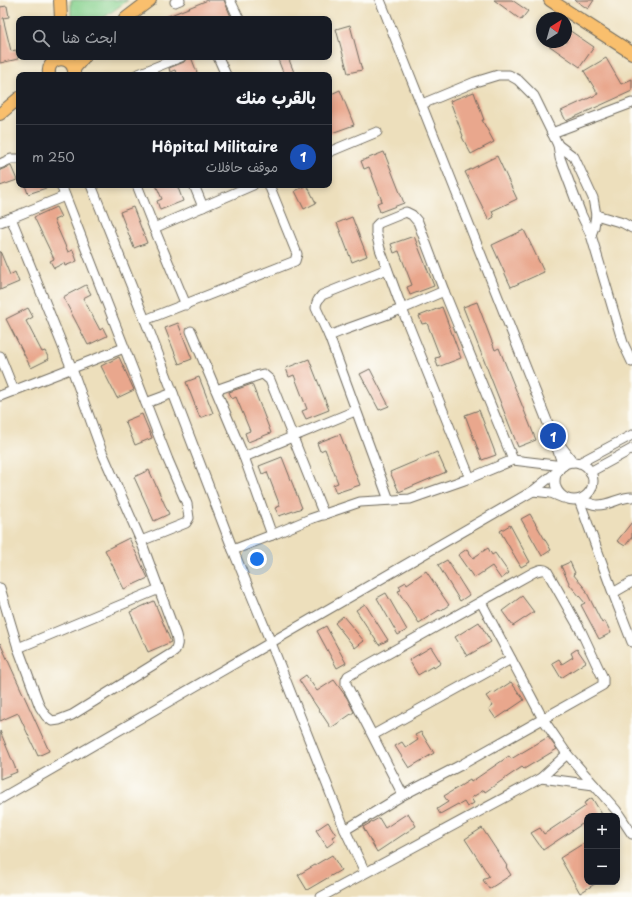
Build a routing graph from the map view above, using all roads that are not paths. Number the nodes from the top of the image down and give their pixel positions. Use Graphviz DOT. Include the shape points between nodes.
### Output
graph roads {
  1 [pos="60,0"];
  2 [pos="150,0"];
  3 [pos="230,0"];
  4 [pos="380,0"];
  5 [pos="550,0"];
  6 [pos="62,16"];
  7 [pos="129,16"];
  8 [pos="238,16"];
  9 [pos="632,53"];
  10 [pos="75,60"];
  11 [pos="175,60"];
  12 [pos="219,60"];
  13 [pos="60,65"];
  14 [pos="152,72"];
  15 [pos="225,72"];
  16 [pos="632,103"];
  17 [pos="16,104"];
  18 [pos="422,104"];
  19 [pos="0,114"];
  20 [pos="377,132"];
  21 [pos="552,133"];
  22 [pos="558,144"];
  23 [pos="332,151"];
  24 [pos="16,158"];
  25 [pos="0,164"];
  26 [pos="62,188"];
  27 [pos="92,188"];
  28 [pos="138,188"];
  29 [pos="195,188"];
  30 [pos="246,188"];
  31 [pos="270,188"];
  32 [pos="65,196"];
  33 [pos="203,207"];
  34 [pos="596,215"];
  35 [pos="11,218"];
  36 [pos="0,222"];
  37 [pos="154,228"];
  38 [pos="632,228"];
  39 [pos="591,234"];
  40 [pos="387,269"];
  41 [pos="444,291"];
  42 [pos="186,305"];
  43 [pos="402,309"];
  44 [pos="145,320"];
  45 [pos="191,331"];
  46 [pos="329,336"];
  47 [pos="124,348"];
  48 [pos="0,356"];
  49 [pos="632,362"];
  50 [pos="72,369"];
  51 [pos="216,390"];
  52 [pos="14,391"];
  53 [pos="173,393"];
  54 [pos="0,396"];
  55 [pos="146,403"];
  56 [pos="356,411"];
  57 [pos="632,435"];
  58 [pos="553,436"];
  59 [pos="293,437"];
  60 [pos="632,449"];
  61 [pos="244,457"];
  62 [pos="513,460"];
  63 [pos="576,463"];
  64 [pos="561,468"];
  65 [pos="590,472"];
  66 [pos="470,478"];
  67 [pos="533,491"];
  68 [pos="590,492"];
  69 [pos="632,497"];
  70 [pos="566,499"];
  71 [pos="389,500"];
  72 [pos="579,500"];
  73 [pos="606,504"];
  74 [pos="324,515"];
  75 [pos="272,535"];
  76 [pos="141,541"];
  77 [pos="233,550"];
  78 [pos="632,582"];
  79 [pos="0,588"];
  80 [pos="159,589"];
  81 [pos="612,593"];
  82 [pos="481,602"];
  83 [pos="632,642"];
  84 [pos="271,643"];
  85 [pos="18,648"];
  86 [pos="512,659"];
  87 [pos="543,719"];
  88 [pos="373,735"];
  89 [pos="567,754"];
  90 [pos="541,778"];
  91 [pos="594,785"];
  92 [pos="403,795"];
  93 [pos="0,799"];
  94 [pos="344,830"];
  95 [pos="632,834"];
  96 [pos="365,872"];
  97 [pos="321,897"];
  1 -- 6 [label="main road"];
  2 -- 7 [label="main road"];
  3 -- 8 [label="street"];
  4 -- 18 [label="street"];
  5 -- 9 [label="main road"];
  10 -- 13 [label="main road"];
  11 -- 14 [label="street"];
  12 -- 15 [label="street"];
  16 -- 21 [label="street"];
  17 -- 19 [label="main road"];
  18 -- 21 [label="street" via="498,74 509,76 518,80 534,96"];
  18 -- 58 [label="street"];
  20 -- 23 [label="street"];
  21 -- 22 [label="street"];
  22 -- 34 [label="street" via="574,157 593,198"];
  22 -- 39 [label="street" via="562,165"];
  24 -- 25 [label="street"];
  26 -- 32 [label="street"];
  27 -- 44 [label="street"];
  28 -- 37 [label="street"];
  29 -- 33 [label="street"];
  30 -- 33 [label="street"];
  31 -- 42 [label="street" via="297,254 295,261"];
  32 -- 35 [label="street"];
  32 -- 47 [label="street"];
  33 -- 37 [label="street"];
  34 -- 38 [label="street"];
  34 -- 39 [label="street"];
  35 -- 36 [label="street"];
  35 -- 50 [label="street"];
  37 -- 42 [label="street"];
  39 -- 49 [label="street" via="623,342"];
  40 -- 41 [label="street" via="377,238 376,226 406,212 418,222"];
  40 -- 43 [label="street"];
  40 -- 46 [label="street" via="322,295 316,303 316,308"];
  41 -- 43 [label="street"];
  41 -- 62 [label="street"];
  42 -- 44 [label="street"];
  43 -- 46 [label="street"];
  43 -- 66 [label="street"];
  44 -- 53 [label="street"];
  45 -- 51 [label="street"];
  46 -- 56 [label="street"];
  47 -- 50 [label="street"];
  47 -- 55 [label="street"];
  48 -- 52 [label="street"];
  50 -- 52 [label="street"];
  50 -- 76 [label="street" via="102,452"];
  51 -- 59 [label="street" via="259,375 267,376"];
  51 -- 61 [label="street"];
  52 -- 54 [label="street"];
  53 -- 55 [label="street"];
  53 -- 77 [label="street"];
  55 -- 76 [label="street" via="187,504 189,518 186,523"];
  56 -- 59 [label="street"];
  56 -- 71 [label="street"];
  57 -- 63 [label="street"];
  58 -- 63 [label="street"];
  58 -- 64 [label="street"];
  59 -- 61 [label="street"];
  59 -- 74 [label="street"];
  60 -- 65 [label="street"];
  61 -- 75 [label="street"];
  62 -- 64 [label="street"];
  62 -- 66 [label="street"];
  63 -- 64 [label="street"];
  63 -- 65 [label="street"];
  64 -- 67 [label="street"];
  64 -- 70 [label="street" via="556,474 555,483 558,492"];
  65 -- 68 [label="street" via="593,482"];
  66 -- 71 [label="street" via="410,499"];
  67 -- 70 [label="street" via="551,493"];
  67 -- 84 [label="street"];
  68 -- 72 [label="street"];
  68 -- 73 [label="street"];
  69 -- 73 [label="street"];
  70 -- 72 [label="street"];
  71 -- 74 [label="street" via="360,502"];
  72 -- 73 [label="street" via="597,505"];
  72 -- 81 [label="street"];
  74 -- 75 [label="street"];
  75 -- 77 [label="street"];
  76 -- 80 [label="street"];
  77 -- 84 [label="street"];
  78 -- 81 [label="street"];
  79 -- 85 [label="street"];
  80 -- 85 [label="street"];
  80 -- 85 [label="street" via="178,643 174,652 72,715 52,721 46,716 40,707"];
  81 -- 83 [label="street"];
  82 -- 86 [label="street"];
  82 -- 87 [label="street" via="534,572 545,569 581,631 603,678 603,685"];
  82 -- 88 [label="street" via="348,676 346,684"];
  84 -- 93 [label="street"];
  84 -- 94 [label="street"];
  86 -- 87 [label="street"];
  86 -- 88 [label="street"];
  87 -- 89 [label="street"];
  87 -- 92 [label="street"];
  88 -- 92 [label="street"];
  89 -- 90 [label="street"];
  89 -- 91 [label="street"];
  90 -- 91 [label="street"];
  90 -- 96 [label="street"];
  91 -- 95 [label="street" via="616,810"];
  92 -- 94 [label="street"];
  94 -- 96 [label="street"];
  96 -- 97 [label="street"];
}
